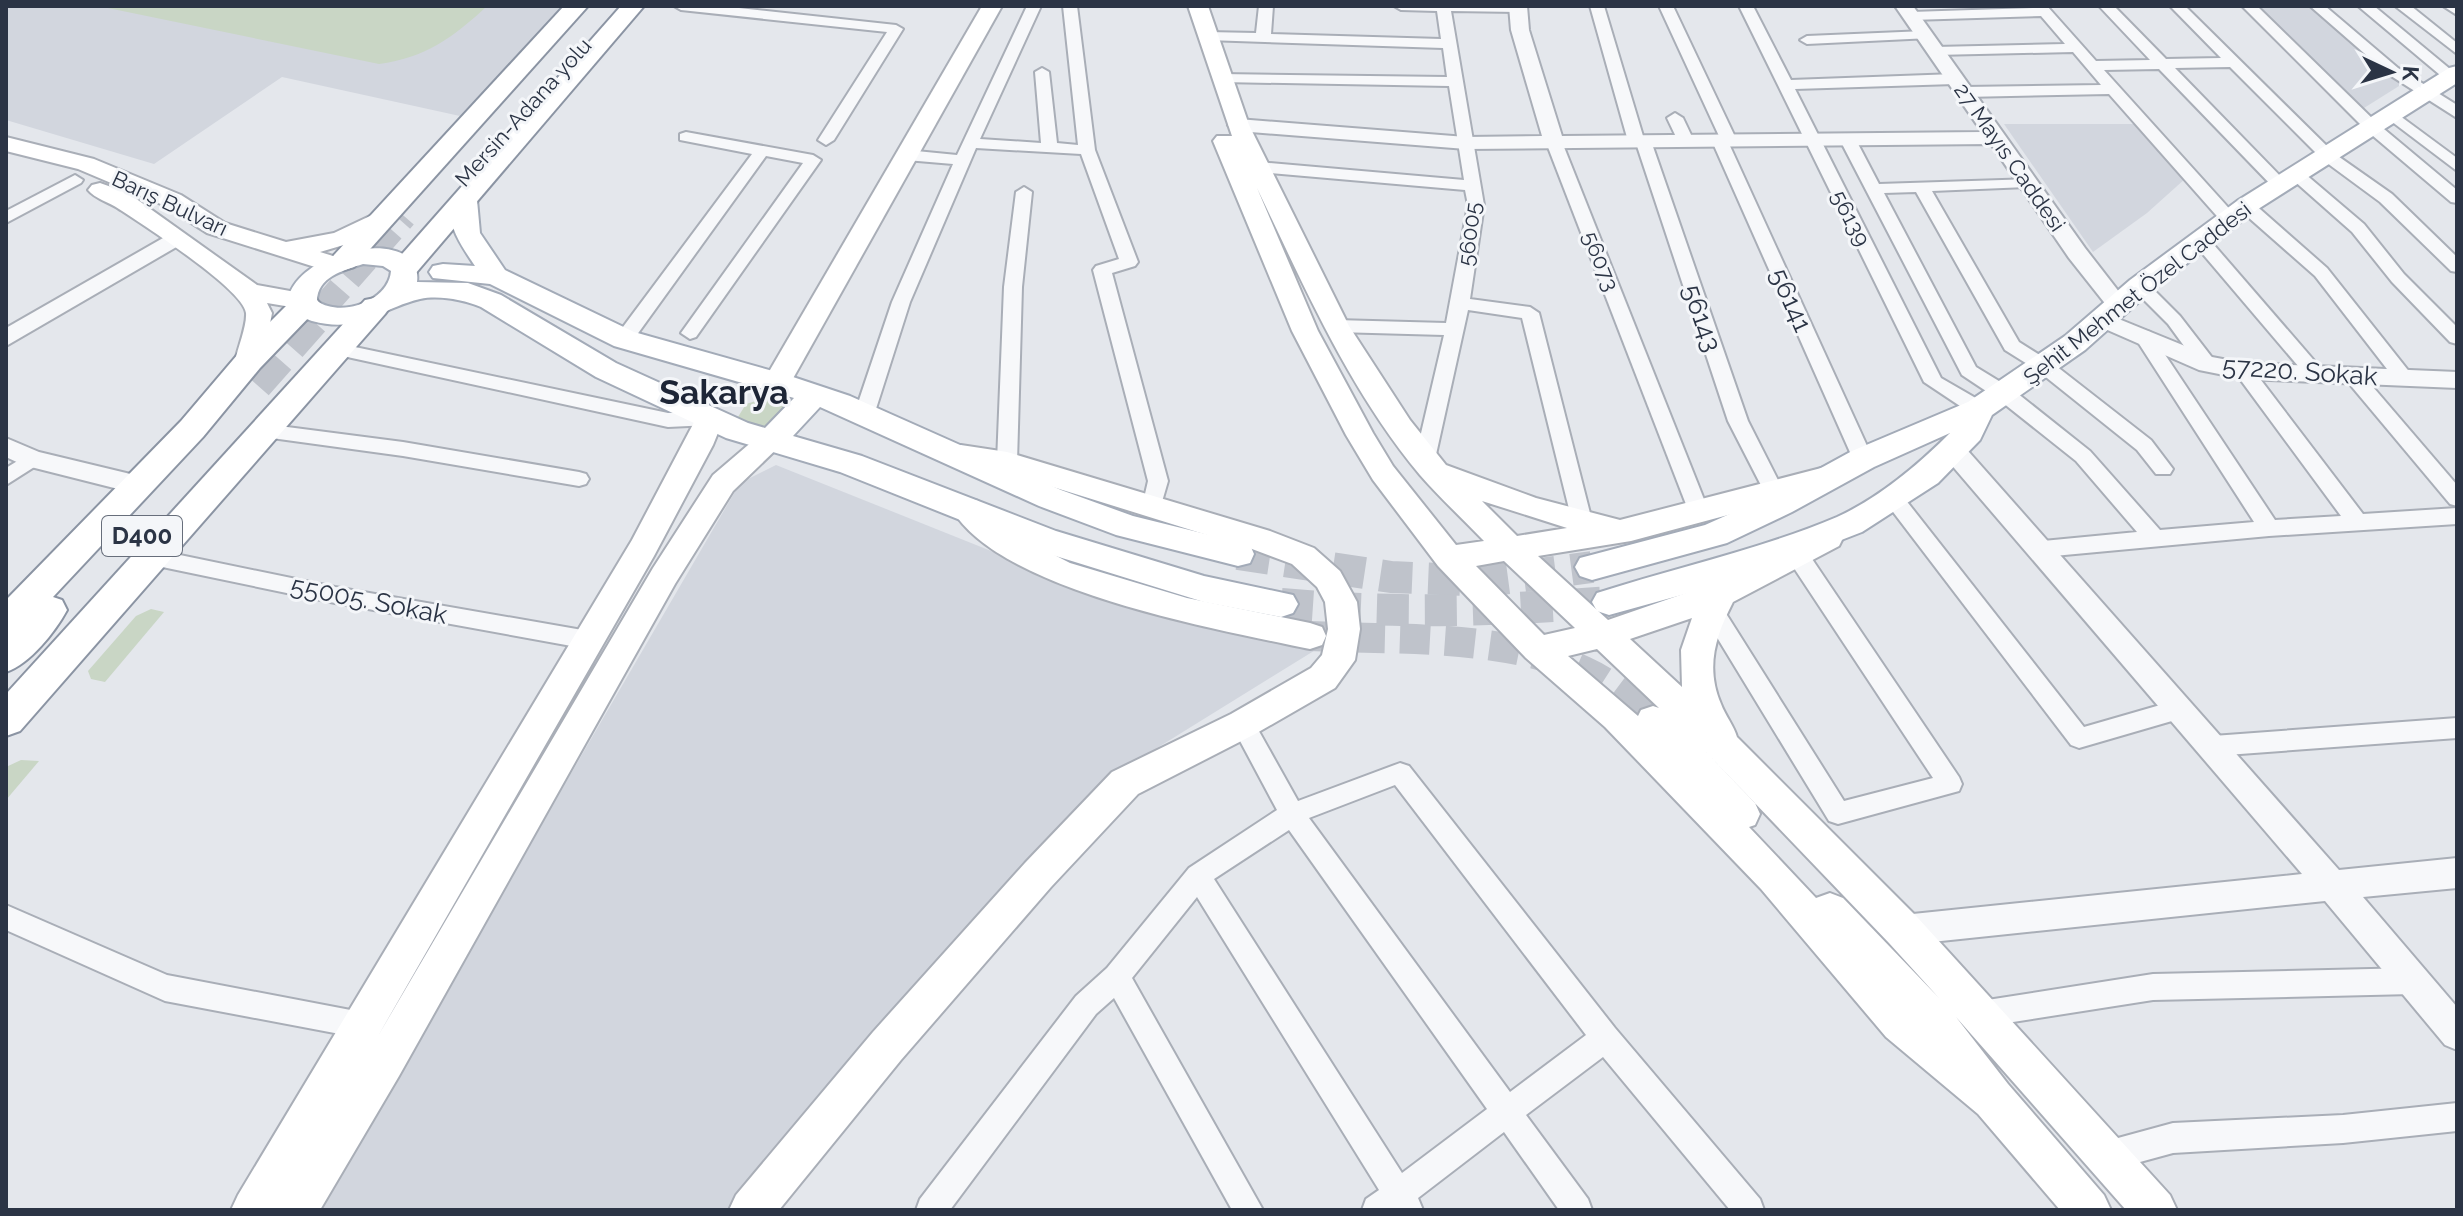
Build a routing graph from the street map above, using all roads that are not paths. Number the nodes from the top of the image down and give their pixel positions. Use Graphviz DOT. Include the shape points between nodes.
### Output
graph roads {
  1 [pos="577,6"];
  2 [pos="591,6"];
  3 [pos="620,6"];
  4 [pos="633,6"];
  5 [pos="681,6"];
  6 [pos="992,6"];
  7 [pos="1034,6"];
  8 [pos="1070,6"];
  9 [pos="1179,6"];
  10 [pos="1198,6"];
  11 [pos="1266,6"];
  12 [pos="1401,6"];
  13 [pos="1597,6"];
  14 [pos="1666,6"];
  15 [pos="1746,6"];
  16 [pos="2106,6"];
  17 [pos="2177,6"];
  18 [pos="2249,6"];
  19 [pos="2317,6"];
  20 [pos="2365,6"];
  21 [pos="2402,6"];
  22 [pos="2450,6"];
  23 [pos="1443,7"];
  24 [pos="1518,7"];
  25 [pos="2042,9"];
  26 [pos="1908,11"];
  27 [pos="2457,11"];
  28 [pos="1207,36"];
  29 [pos="1263,38"];
  30 [pos="1807,40"];
  31 [pos="1930,43"];
  32 [pos="1450,44"];
  33 [pos="2076,48"];
  34 [pos="2457,50"];
  35 [pos="2234,62"];
  36 [pos="2160,64"];
  37 [pos="2092,66"];
  38 [pos="1042,72"];
  39 [pos="1221,78"];
  40 [pos="2446,81"];
  41 [pos="1455,82"];
  42 [pos="1787,85"];
  43 [pos="1960,86"];
  44 [pos="2112,89"];
  45 [pos="2457,113"];
  46 [pos="1675,118"];
  47 [pos="2382,121"];
  48 [pos="1238,125"];
  49 [pos="686,137"];
  50 [pos="1996,138"];
  51 [pos="826,140"];
  52 [pos="1811,140"];
  53 [pos="1848,140"];
  54 [pos="1640,141"];
  55 [pos="1686,141"];
  56 [pos="1725,141"];
  57 [pos="1554,142"];
  58 [pos="970,143"];
  59 [pos="1466,143"];
  60 [pos="6,144"];
  61 [pos="1050,148"];
  62 [pos="1087,150"];
  63 [pos="762,151"];
  64 [pos="906,155"];
  65 [pos="2329,157"];
  66 [pos="6,160"];
  67 [pos="963,160"];
  68 [pos="2457,166"];
  69 [pos="1259,167"];
  70 [pos="75,180"];
  71 [pos="2290,181"];
  72 [pos="2027,182"];
  73 [pos="1473,186"];
  74 [pos="1921,187"];
  75 [pos="1874,189"];
  76 [pos="1024,192"];
  77 [pos="2457,198"];
  78 [pos="2238,212"];
  79 [pos="427,213"];
  80 [pos="6,218"];
  81 [pos="177,237"];
  82 [pos="2202,242"];
  83 [pos="278,248"];
  84 [pos="339,263"];
  85 [pos="2457,267"];
  86 [pos="406,270"];
  87 [pos="495,276"];
  88 [pos="2140,286"];
  89 [pos="249,292"];
  90 [pos="304,303"];
  91 [pos="1460,303"];
  92 [pos="379,305"];
  93 [pos="2112,313"];
  94 [pos="1336,326"];
  95 [pos="1454,329"];
  96 [pos="690,333"];
  97 [pos="2143,336"];
  98 [pos="6,338"];
  99 [pos="2457,338"];
  100 [pos="624,339"];
  101 [pos="336,349"];
  102 [pos="2207,364"];
  103 [pos="2044,366"];
  104 [pos="2244,371"];
  105 [pos="2317,376"];
  106 [pos="2354,377"];
  107 [pos="764,378"];
  108 [pos="2404,378"];
  109 [pos="2457,380"];
  110 [pos="263,381"];
  111 [pos="814,395"];
  112 [pos="1992,402"];
  113 [pos="864,415"];
  114 [pos="710,418"];
  115 [pos="264,431"];
  116 [pos="771,441"];
  117 [pos="6,447"];
  118 [pos="1952,449"];
  119 [pos="1876,454"];
  120 [pos="961,455"];
  121 [pos="32,459"];
  122 [pos="1007,462"];
  123 [pos="1428,464"];
  124 [pos="2163,469"];
  125 [pos="1383,473"];
  126 [pos="1927,475"];
  127 [pos="6,478"];
  128 [pos="1825,478"];
  129 [pos="579,479"];
  130 [pos="138,485"];
  131 [pos="1773,490"];
  132 [pos="1894,499"];
  133 [pos="2457,499"];
  134 [pos="1152,507"];
  135 [pos="967,509"];
  136 [pos="1699,512"];
  137 [pos="2457,516"];
  138 [pos="1582,521"];
  139 [pos="2358,523"];
  140 [pos="1851,524"];
  141 [pos="2269,528"];
  142 [pos="1631,530"];
  143 [pos="2156,540"];
  144 [pos="1510,548"];
  145 [pos="2043,549"];
  146 [pos="1238,554"];
  147 [pos="1798,556"];
  148 [pos="151,557"];
  149 [pos="1449,558"];
  150 [pos="1592,567"];
  151 [pos="1609,602"];
  152 [pos="1716,603"];
  153 [pos="1281,604"];
  154 [pos="6,623"];
  155 [pos="1310,636"];
  156 [pos="1603,637"];
  157 [pos="588,640"];
  158 [pos="1538,649"];
  159 [pos="6,657"];
  160 [pos="6,687"];
  161 [pos="2181,709"];
  162 [pos="6,720"];
  163 [pos="1653,720"];
  164 [pos="1243,724"];
  165 [pos="2457,728"];
  166 [pos="2213,746"];
  167 [pos="1729,752"];
  168 [pos="1292,814"];
  169 [pos="2457,873"];
  170 [pos="1198,876"];
  171 [pos="2331,884"];
  172 [pos="6,917"];
  173 [pos="1903,930"];
  174 [pos="1117,977"];
  175 [pos="2413,981"];
  176 [pos="1981,1014"];
  177 [pos="361,1025"];
  178 [pos="2457,1033"];
  179 [pos="1605,1038"];
  180 [pos="1993,1099"];
  181 [pos="1508,1113"];
  182 [pos="2457,1117"];
  183 [pos="2107,1156"];
  184 [pos="1394,1205"];
  185 [pos="253,1210"];
  186 [pos="296,1210"];
  187 [pos="751,1210"];
  188 [pos="931,1210"];
  189 [pos="1248,1210"];
  190 [pos="1577,1210"];
  191 [pos="1749,1210"];
  192 [pos="2089,1210"];
  193 [pos="2155,1210"];
  1 -- 79 [label="highway"];
  2 -- 79 [label="highway, Mersin-Adana yolu"];
  3 -- 79 [label="highway, Mersin-Adana yolu"];
  4 -- 79 [label="highway"];
  5 -- 51 [label="street" via="896,29"];
  6 -- 64 [label="main road"];
  7 -- 58 [label="street"];
  8 -- 62 [label="street"];
  9 -- 125 [label="main road" via="1184,38 1255,217 1305,331"];
  10 -- 28 [label="main road"];
  11 -- 29 [label="street"];
  12 -- 23 [label="street"];
  13 -- 54 [label="street, 56143"];
  14 -- 56 [label="street, 56141"];
  15 -- 42 [label="street, 56139"];
  16 -- 36 [label="street"];
  17 -- 35 [label="street"];
  18 -- 47 [label="street"];
  19 -- 40 [label="street" via="2393,71"];
  20 -- 40 [label="street"];
  21 -- 34 [label="street"];
  22 -- 27 [label="street"];
  23 -- 24 [label="street"];
  23 -- 32 [label="street, 56005"];
  24 -- 57 [label="street, 56073"];
  25 -- 26 [label="street"];
  25 -- 33 [label="street"];
  26 -- 31 [label="street, 27 Mayıs Caddesi"];
  28 -- 29 [label="street"];
  28 -- 39 [label="main road"];
  29 -- 32 [label="street"];
  30 -- 31 [label="street"];
  31 -- 33 [label="street"];
  31 -- 43 [label="street, 27 Mayıs Caddesi"];
  32 -- 41 [label="street, 56005"];
  33 -- 37 [label="street"];
  35 -- 36 [label="street"];
  35 -- 65 [label="street"];
  36 -- 37 [label="street"];
  36 -- 71 [label="street"];
  37 -- 44 [label="street"];
  38 -- 61 [label="street"];
  39 -- 41 [label="street"];
  39 -- 48 [label="main road"];
  40 -- 45 [label="street"];
  40 -- 47 [label="main road, Şehit Mehmet Özel Caddesi"];
  41 -- 59 [label="street, 56005"];
  42 -- 43 [label="street"];
  42 -- 52 [label="street, 56139"];
  43 -- 44 [label="street"];
  43 -- 50 [label="street, 27 Mayıs Caddesi"];
  44 -- 78 [label="street"];
  46 -- 55 [label="street"];
  47 -- 65 [label="main road, Şehit Mehmet Özel Caddesi"];
  47 -- 68 [label="street"];
  47 -- 77 [label="street"];
  48 -- 59 [label="street"];
  48 -- 69 [label="main road"];
  49 -- 63 [label="street"];
  50 -- 53 [label="street"];
  50 -- 72 [label="street, 27 Mayıs Caddesi"];
  52 -- 53 [label="street"];
  52 -- 56 [label="street"];
  52 -- 112 [label="street, 56139" via="1934,382"];
  53 -- 75 [label="street"];
  54 -- 55 [label="street"];
  54 -- 57 [label="street"];
  54 -- 131 [label="street, 56143" via="1738,421"];
  55 -- 56 [label="street"];
  56 -- 119 [label="street, 56141"];
  57 -- 59 [label="street"];
  57 -- 136 [label="street, 56073"];
  58 -- 61 [label="street"];
  58 -- 67 [label="street"];
  59 -- 73 [label="street, 56005"];
  60 -- 83 [label="main road, Barış Bulvarı" via="86,164 172,200 216,228"];
  61 -- 62 [label="street"];
  62 -- 134 [label="street" via="1129,262 1102,270 1158,481"];
  63 -- 96 [label="street" via="813,160"];
  63 -- 100 [label="street"];
  64 -- 67 [label="street"];
  64 -- 107 [label="main road"];
  65 -- 71 [label="main road, Şehit Mehmet Özel Caddesi"];
  65 -- 85 [label="street" via="2386,198"];
  66 -- 70 [label="main road, Barış Bulvarı"];
  67 -- 113 [label="street" via="901,302"];
  69 -- 73 [label="street"];
  69 -- 94 [label="main road"];
  70 -- 80 [label="street"];
  70 -- 81 [label="main road, Barış Bulvarı" via="119,198"];
  71 -- 78 [label="main road, Şehit Mehmet Özel Caddesi"];
  71 -- 99 [label="street" via="2358,228"];
  72 -- 74 [label="street"];
  72 -- 93 [label="street, 27 Mayıs Caddesi"];
  73 -- 91 [label="street, 56005" via="1476,205"];
  74 -- 75 [label="street"];
  74 -- 103 [label="street" via="2012,346"];
  75 -- 112 [label="street" via="1969,371"];
  76 -- 122 [label="street" via="1013,287"];
  78 -- 82 [label="main road, Şehit Mehmet Özel Caddesi"];
  78 -- 108 [label="street" via="2321,272"];
  79 -- 83 [label="main road" via="328,244"];
  79 -- 84 [label="highway"];
  79 -- 86 [label="highway"];
  79 -- 87 [label="main road" via="467,233"];
  81 -- 89 [label="main road, Barış Bulvarı"];
  81 -- 98 [label="street"];
  82 -- 88 [label="main road, Şehit Mehmet Özel Caddesi"];
  82 -- 105 [label="street"];
  83 -- 84 [label="main road, Barış Bulvarı"];
  84 -- 86 [label="main road" via="378,256 400,262"];
  84 -- 90 [label="main road" via="309,282"];
  86 -- 87 [label="main road"];
  86 -- 92 [label="main road" via="403,285"];
  87 -- 100 [label="main road"];
  88 -- 93 [label="main road, Şehit Mehmet Özel Caddesi"];
  88 -- 102 [label="street"];
  89 -- 90 [label="main road, Barış Bulvarı"];
  89 -- 110 [label="main road" via="259,313"];
  90 -- 92 [label="main road" via="333,316"];
  90 -- 110 [label="highway"];
  91 -- 95 [label="street, 56005"];
  91 -- 138 [label="street" via="1530,313"];
  92 -- 101 [label="highway"];
  92 -- 114 [label="main road" via="419,290 468,292 606,370"];
  93 -- 97 [label="street, 57220. Sokak"];
  93 -- 103 [label="main road, Şehit Mehmet Özel Caddesi"];
  94 -- 95 [label="street"];
  94 -- 123 [label="main road"];
  95 -- 123 [label="street, 56005"];
  97 -- 102 [label="street, 57220. Sokak"];
  97 -- 141 [label="street"];
  100 -- 107 [label="main road"];
  101 -- 110 [label="highway"];
  101 -- 114 [label="street" via="668,420"];
  102 -- 104 [label="street, 57220. Sokak"];
  103 -- 112 [label="main road, Şehit Mehmet Özel Caddesi"];
  103 -- 124 [label="street" via="2144,445"];
  104 -- 105 [label="street, 57220. Sokak"];
  104 -- 139 [label="street"];
  105 -- 106 [label="street, 57220. Sokak"];
  106 -- 108 [label="street, 57220. Sokak"];
  106 -- 133 [label="street"];
  107 -- 111 [label="main road"];
  107 -- 114 [label="main road"];
  108 -- 109 [label="street, 57220. Sokak"];
  110 -- 115 [label="highway"];
  110 -- 130 [label="highway"];
  110 -- 159 [label="highway, D400"];
  110 -- 160 [label="highway, D400"];
  111 -- 113 [label="main road"];
  111 -- 116 [label="main road"];
  112 -- 118 [label="main road"];
  112 -- 119 [label="main road"];
  112 -- 143 [label="street" via="2083,456"];
  113 -- 120 [label="main road"];
  114 -- 116 [label="main road"];
  114 -- 157 [label="main road"];
  115 -- 129 [label="street"];
  115 -- 148 [label="highway"];
  116 -- 135 [label="main road" via="851,464"];
  116 -- 186 [label="main road" via="723,483 664,576"];
  117 -- 121 [label="street"];
  118 -- 126 [label="main road"];
  118 -- 145 [label="street"];
  119 -- 126 [label="main road" via="1904,453"];
  119 -- 128 [label="main road"];
  120 -- 122 [label="main road"];
  120 -- 146 [label="main road" via="1050,498 1127,527"];
  121 -- 127 [label="street"];
  121 -- 130 [label="street"];
  122 -- 134 [label="main road"];
  123 -- 125 [label="main road"];
  123 -- 138 [label="main road" via="1490,494"];
  123 -- 144 [label="main road"];
  125 -- 149 [label="main road"];
  126 -- 132 [label="main road"];
  128 -- 131 [label="main road"];
  128 -- 150 [label="main road" via="1716,534"];
  130 -- 154 [label="highway"];
  131 -- 136 [label="main road"];
  132 -- 140 [label="main road"];
  132 -- 161 [label="street" via="2079,738"];
  134 -- 164 [label="main road" via="1303,556 1329,579 1341,602 1344,629 1338,660 1323,678"];
  135 -- 153 [label="main road" via="1045,540 1190,585"];
  135 -- 155 [label="main road" via="993,537 1060,572 1187,610"];
  136 -- 142 [label="main road"];
  137 -- 139 [label="street"];
  138 -- 142 [label="main road"];
  139 -- 141 [label="street"];
  140 -- 147 [label="main road"];
  140 -- 151 [label="main road" via="1731,569"];
  141 -- 143 [label="street"];
  142 -- 144 [label="main road"];
  143 -- 145 [label="street"];
  144 -- 149 [label="main road"];
  144 -- 156 [label="main road"];
  145 -- 161 [label="street"];
  147 -- 152 [label="main road"];
  147 -- 152 [label="street" via="1950,784 1838,813"];
  148 -- 157 [label="street, 55005. Sokak"];
  148 -- 162 [label="highway"];
  149 -- 158 [label="main road"];
  152 -- 156 [label="main road"];
  152 -- 167 [label="main road" via="1696,646 1695,670 1705,711"];
  156 -- 158 [label="main road"];
  156 -- 167 [label="main road"];
  157 -- 177 [label="main road"];
  158 -- 180 [label="main road" via="1617,717 1774,877 1900,1023"];
  161 -- 166 [label="street"];
  163 -- 180 [label="main road" via="1936,1024"];
  164 -- 168 [label="street"];
  164 -- 187 [label="main road" via="1125,783 887,1046"];
  165 -- 166 [label="street"];
  166 -- 171 [label="street"];
  167 -- 173 [label="main road"];
  168 -- 170 [label="street"];
  168 -- 179 [label="street" via="1400,773"];
  168 -- 181 [label="street"];
  169 -- 171 [label="street"];
  170 -- 174 [label="street"];
  170 -- 184 [label="street"];
  171 -- 173 [label="street"];
  171 -- 175 [label="street"];
  172 -- 177 [label="street" via="165,988"];
  173 -- 176 [label="main road"];
  174 -- 188 [label="street" via="1086,1005"];
  174 -- 189 [label="street"];
  175 -- 176 [label="street" via="2153,987"];
  175 -- 178 [label="street"];
  176 -- 183 [label="main road"];
  177 -- 185 [label="main road"];
  179 -- 181 [label="street"];
  179 -- 191 [label="street"];
  180 -- 192 [label="main road"];
  181 -- 184 [label="street"];
  181 -- 190 [label="street"];
  182 -- 183 [label="street" via="2173,1138"];
  183 -- 193 [label="main road"];
}
